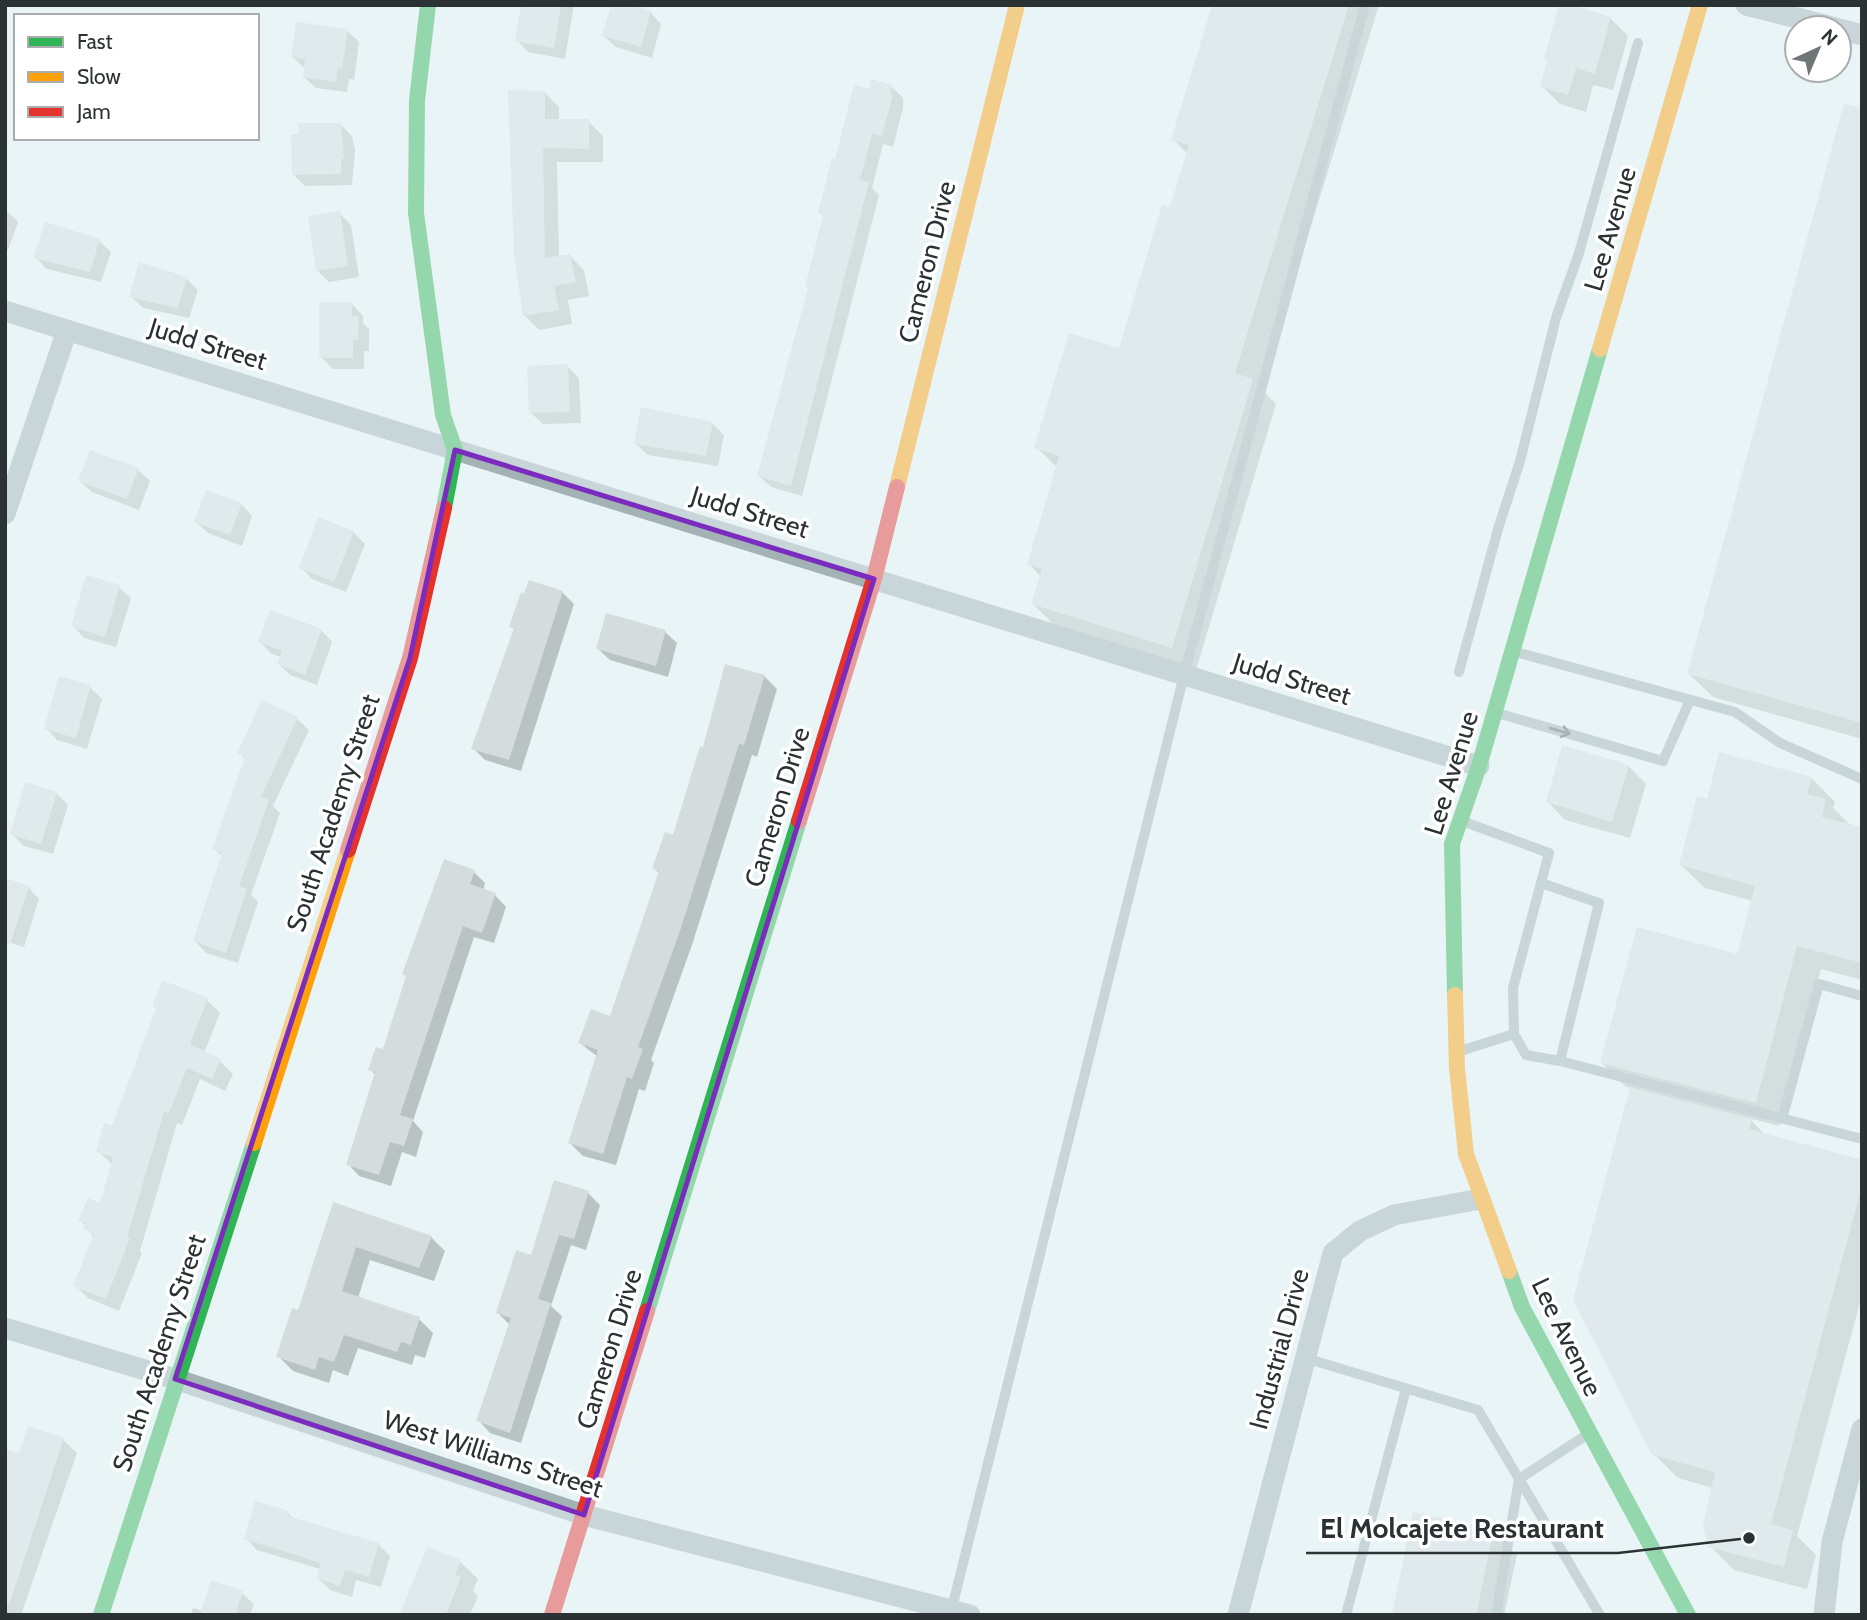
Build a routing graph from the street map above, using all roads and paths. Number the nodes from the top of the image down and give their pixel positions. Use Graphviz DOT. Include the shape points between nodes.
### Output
graph roads {
  1 [pos="428,5"];
  2 [pos="1017,5"];
  3 [pos="1365,5"];
  4 [pos="1700,5"];
  5 [pos="1746,5"];
  6 [pos="1783,14"];
  7 [pos="1638,43"];
  8 [pos="5,311"];
  9 [pos="67,330"];
  10 [pos="455,450"];
  11 [pos="5,514"];
  12 [pos="874,579"];
  13 [pos="1512,651"];
  14 [pos="1459,672"];
  15 [pos="1184,675"];
  16 [pos="1690,700"];
  17 [pos="1494,713"];
  18 [pos="1479,766"];
  19 [pos="1862,779"];
  20 [pos="1460,820"];
  21 [pos="1541,883"];
  22 [pos="1862,996"];
  23 [pos="1514,1034"];
  24 [pos="1457,1052"];
  25 [pos="1560,1061"];
  26 [pos="1783,1118"];
  27 [pos="1862,1139"];
  28 [pos="1480,1199"];
  29 [pos="5,1328"];
  30 [pos="1305,1358"];
  31 [pos="176,1379"];
  32 [pos="1406,1389"];
  33 [pos="1862,1429"];
  34 [pos="1588,1434"];
  35 [pos="1519,1479"];
  36 [pos="584,1515"];
  37 [pos="957,1613"];
  38 [pos="101,1615"];
  39 [pos="552,1615"];
  40 [pos="1238,1615"];
  41 [pos="1346,1615"];
  42 [pos="1496,1615"];
  43 [pos="1600,1615"];
  44 [pos="1688,1615"];
  45 [pos="1824,1615"];
  1 -- 10 [label="street, South Academy Street" via="417,100 416,213 443,415"];
  2 -- 12 [label="street, Cameron Drive"];
  3 -- 15 [label="lane"];
  4 -- 13 [label="street, Lee Avenue"];
  5 -- 6 [label="street"];
  7 -- 14 [label="lane" via="1556,318"];
  8 -- 9 [label="street, Judd Street"];
  9 -- 10 [label="street, Judd Street"];
  9 -- 11 [label="street"];
  10 -- 12 [label="street, Judd Street"];
  10 -- 31 [label="street, South Academy Street" via="435,559 410,658"];
  12 -- 15 [label="street, Judd Street"];
  12 -- 36 [label="street, Cameron Drive"];
  13 -- 16 [label="lane"];
  13 -- 17 [label="street, Lee Avenue"];
  15 -- 18 [label="street, Judd Street"];
  15 -- 37 [label="lane"];
  17 -- 16 [label="lane, one-way" via="1663,761"];
  16 -- 19 [label="lane" via="1735,712 1780,743"];
  17 -- 18 [label="street, Lee Avenue"];
  18 -- 20 [label="street, Lee Avenue"];
  20 -- 21 [label="lane" via="1549,853"];
  20 -- 24 [label="street, Lee Avenue" via="1452,844"];
  21 -- 23 [label="lane" via="1513,988"];
  21 -- 25 [label="lane" via="1599,903"];
  22 -- 26 [label="lane" via="1819,984"];
  23 -- 24 [label="lane"];
  23 -- 25 [label="lane" via="1526,1055"];
  24 -- 28 [label="street, Lee Avenue" via="1466,1154"];
  25 -- 26 [label="lane"];
  26 -- 27 [label="lane"];
  28 -- 30 [label="street, Industrial Drive" via="1394,1215 1360,1231 1332,1253"];
  28 -- 34 [label="street, Lee Avenue" via="1522,1307"];
  29 -- 31 [label="street, West Williams Street"];
  30 -- 32 [label="lane"];
  30 -- 40 [label="street, Industrial Drive"];
  31 -- 36 [label="street, West Williams Street"];
  31 -- 38 [label="street, South Academy Street"];
  32 -- 35 [label="lane" via="1478,1410"];
  32 -- 41 [label="lane"];
  33 -- 45 [label="street" via="1832,1542"];
  34 -- 35 [label="lane"];
  34 -- 44 [label="street, Lee Avenue"];
  35 -- 42 [label="lane"];
  35 -- 43 [label="lane"];
  36 -- 37 [label="street, West Williams Street"];
  36 -- 39 [label="street, Cameron Drive"];
}
